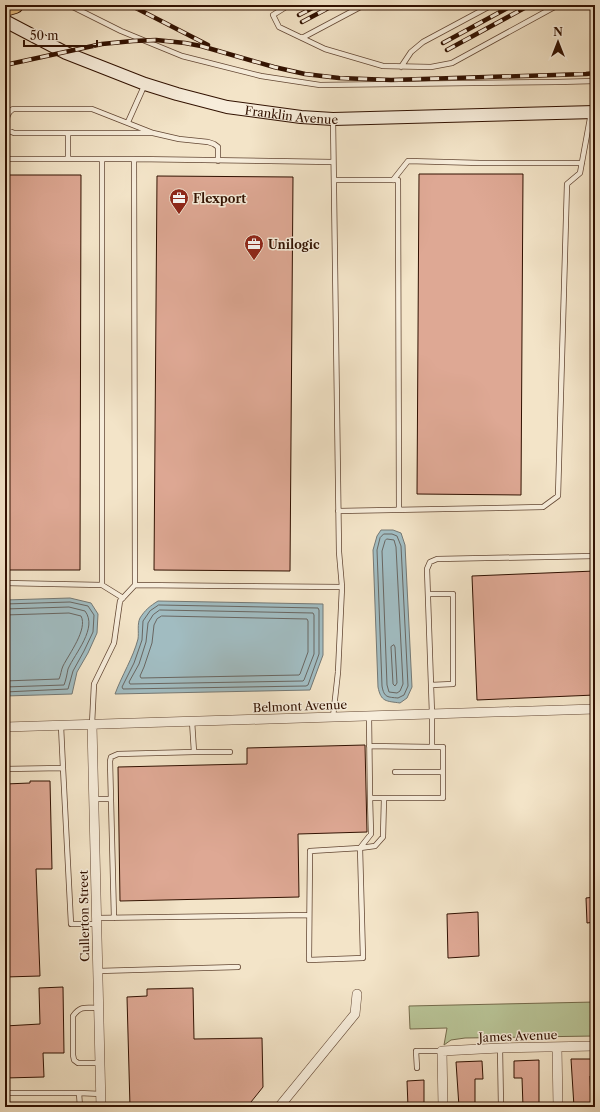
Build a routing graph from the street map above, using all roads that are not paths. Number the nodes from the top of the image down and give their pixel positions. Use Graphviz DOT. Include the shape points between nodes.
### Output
graph roads {
  1 [pos="15,5"];
  2 [pos="69,5"];
  3 [pos="289,5"];
  4 [pos="364,5"];
  5 [pos="492,5"];
  6 [pos="558,5"];
  7 [pos="5,8"];
  8 [pos="5,21"];
  9 [pos="302,38"];
  10 [pos="401,67"];
  11 [pos="595,81"];
  12 [pos="145,84"];
  13 [pos="593,112"];
  14 [pos="332,119"];
  15 [pos="128,122"];
  16 [pos="153,132"];
  17 [pos="68,133"];
  18 [pos="5,159"];
  19 [pos="68,159"];
  20 [pos="102,160"];
  21 [pos="134,160"];
  22 [pos="218,161"];
  23 [pos="333,162"];
  24 [pos="582,162"];
  25 [pos="334,180"];
  26 [pos="393,180"];
  27 [pos="399,510"];
  28 [pos="338,511"];
  29 [pos="595,556"];
  30 [pos="5,583"];
  31 [pos="102,585"];
  32 [pos="135,585"];
  33 [pos="342,587"];
  34 [pos="428,594"];
  35 [pos="123,598"];
  36 [pos="431,686"];
  37 [pos="595,709"];
  38 [pos="432,714"];
  39 [pos="369,716"];
  40 [pos="333,717"];
  41 [pos="192,722"];
  42 [pos="92,724"];
  43 [pos="61,726"];
  44 [pos="5,727"];
  45 [pos="369,746"];
  46 [pos="432,747"];
  47 [pos="194,752"];
  48 [pos="230,752"];
  49 [pos="63,768"];
  50 [pos="5,769"];
  51 [pos="395,772"];
  52 [pos="443,772"];
  53 [pos="370,798"];
  54 [pos="384,798"];
  55 [pos="93,799"];
  56 [pos="111,799"];
  57 [pos="360,848"];
  58 [pos="309,915"];
  59 [pos="114,918"];
  60 [pos="96,921"];
  61 [pos="238,967"];
  62 [pos="98,971"];
  63 [pos="357,994"];
  64 [pos="99,1008"];
  65 [pos="595,1046"];
  66 [pos="557,1047"];
  67 [pos="500,1048"];
  68 [pos="442,1051"];
  69 [pos="100,1063"];
  70 [pos="417,1068"];
  71 [pos="5,1093"];
  72 [pos="79,1093"];
  73 [pos="101,1094"];
  74 [pos="80,1107"];
  75 [pos="101,1107"];
  76 [pos="280,1107"];
  77 [pos="443,1107"];
  78 [pos="501,1107"];
  79 [pos="558,1107"];
  1 -- 7 [label="highway"];
  2 -- 11 [label="lane" via="121,31 182,56 261,76 320,85"];
  3 -- 9 [label="lane" via="273,15 280,27"];
  4 -- 9 [label="lane"];
  5 -- 10 [label="lane" via="423,42 411,52"];
  6 -- 10 [label="lane" via="452,63 431,67"];
  8 -- 12 [label="main road, Franklin Avenue" via="66,53"];
  9 -- 10 [label="lane" via="325,49 383,66"];
  12 -- 14 [label="main road, Franklin Avenue" via="227,107 301,118"];
  12 -- 15 [label="lane"];
  13 -- 14 [label="main road, Franklin Avenue"];
  13 -- 24 [label="lane"];
  14 -- 23 [label="lane"];
  15 -- 16 [label="lane"];
  15 -- 17 [label="lane" via="92,109 13,109 7,115 7,130 14,134"];
  16 -- 17 [label="lane"];
  16 -- 22 [label="lane" via="214,144 218,147"];
  17 -- 19 [label="lane"];
  18 -- 19 [label="lane"];
  19 -- 20 [label="lane"];
  20 -- 21 [label="lane"];
  20 -- 31 [label="lane"];
  21 -- 22 [label="lane"];
  21 -- 32 [label="lane"];
  22 -- 23 [label="lane"];
  23 -- 25 [label="lane"];
  24 -- 26 [label="lane" via="408,161"];
  24 -- 27 [label="lane" via="580,173 567,184 558,496 543,507"];
  25 -- 26 [label="lane"];
  25 -- 28 [label="lane"];
  26 -- 27 [label="lane" via="398,180"];
  27 -- 28 [label="lane"];
  28 -- 33 [label="lane" via="338,552"];
  29 -- 34 [label="lane" via="437,559 430,562 427,569"];
  30 -- 31 [label="lane"];
  31 -- 35 [label="lane"];
  32 -- 33 [label="lane"];
  32 -- 35 [label="lane"];
  33 -- 40 [label="lane"];
  34 -- 36 [label="lane"];
  34 -- 36 [label="lane" via="453,594 453,684"];
  35 -- 42 [label="lane" via="120,601 114,643 94,684"];
  36 -- 38 [label="lane"];
  37 -- 38 [label="street, Belmont Avenue"];
  38 -- 39 [label="street, Belmont Avenue"];
  38 -- 46 [label="lane"];
  39 -- 40 [label="street, Belmont Avenue"];
  39 -- 45 [label="lane"];
  40 -- 41 [label="street, Belmont Avenue"];
  41 -- 42 [label="street, Belmont Avenue"];
  41 -- 47 [label="lane"];
  42 -- 43 [label="street, Belmont Avenue"];
  42 -- 55 [label="street, Cullerton Street"];
  43 -- 44 [label="street, Belmont Avenue"];
  43 -- 49 [label="lane"];
  45 -- 46 [label="lane"];
  45 -- 53 [label="lane"];
  46 -- 52 [label="lane" via="443,747"];
  47 -- 48 [label="lane"];
  47 -- 56 [label="lane" via="115,755 110,761"];
  49 -- 50 [label="lane"];
  49 -- 60 [label="lane" via="71,924"];
  51 -- 52 [label="lane"];
  52 -- 54 [label="lane" via="443,798"];
  53 -- 54 [label="lane"];
  53 -- 57 [label="lane" via="371,834"];
  54 -- 57 [label="lane" via="383,837 375,846"];
  55 -- 56 [label="lane"];
  55 -- 60 [label="street, Cullerton Street"];
  56 -- 59 [label="lane"];
  57 -- 58 [label="lane" via="310,851"];
  57 -- 58 [label="lane" via="363,958 309,960"];
  58 -- 59 [label="lane"];
  59 -- 60 [label="lane"];
  60 -- 62 [label="street, Cullerton Street"];
  61 -- 62 [label="lane"];
  62 -- 64 [label="street, Cullerton Street"];
  63 -- 76 [label="street" via="355,1014"];
  64 -- 69 [label="street, Cullerton Street"];
  64 -- 69 [label="lane" via="81,1008 76,1011 73,1016 73,1047 74,1060 78,1063"];
  65 -- 66 [label="street, James Avenue"];
  66 -- 67 [label="street, James Avenue"];
  66 -- 79 [label="street"];
  67 -- 68 [label="street, James Avenue"];
  67 -- 78 [label="lane"];
  68 -- 70 [label="lane" via="416,1051"];
  68 -- 77 [label="street"];
  69 -- 73 [label="street, Cullerton Street"];
  71 -- 72 [label="lane"];
  72 -- 73 [label="lane"];
  72 -- 74 [label="lane"];
  73 -- 75 [label="street, Cullerton Street"];
}
